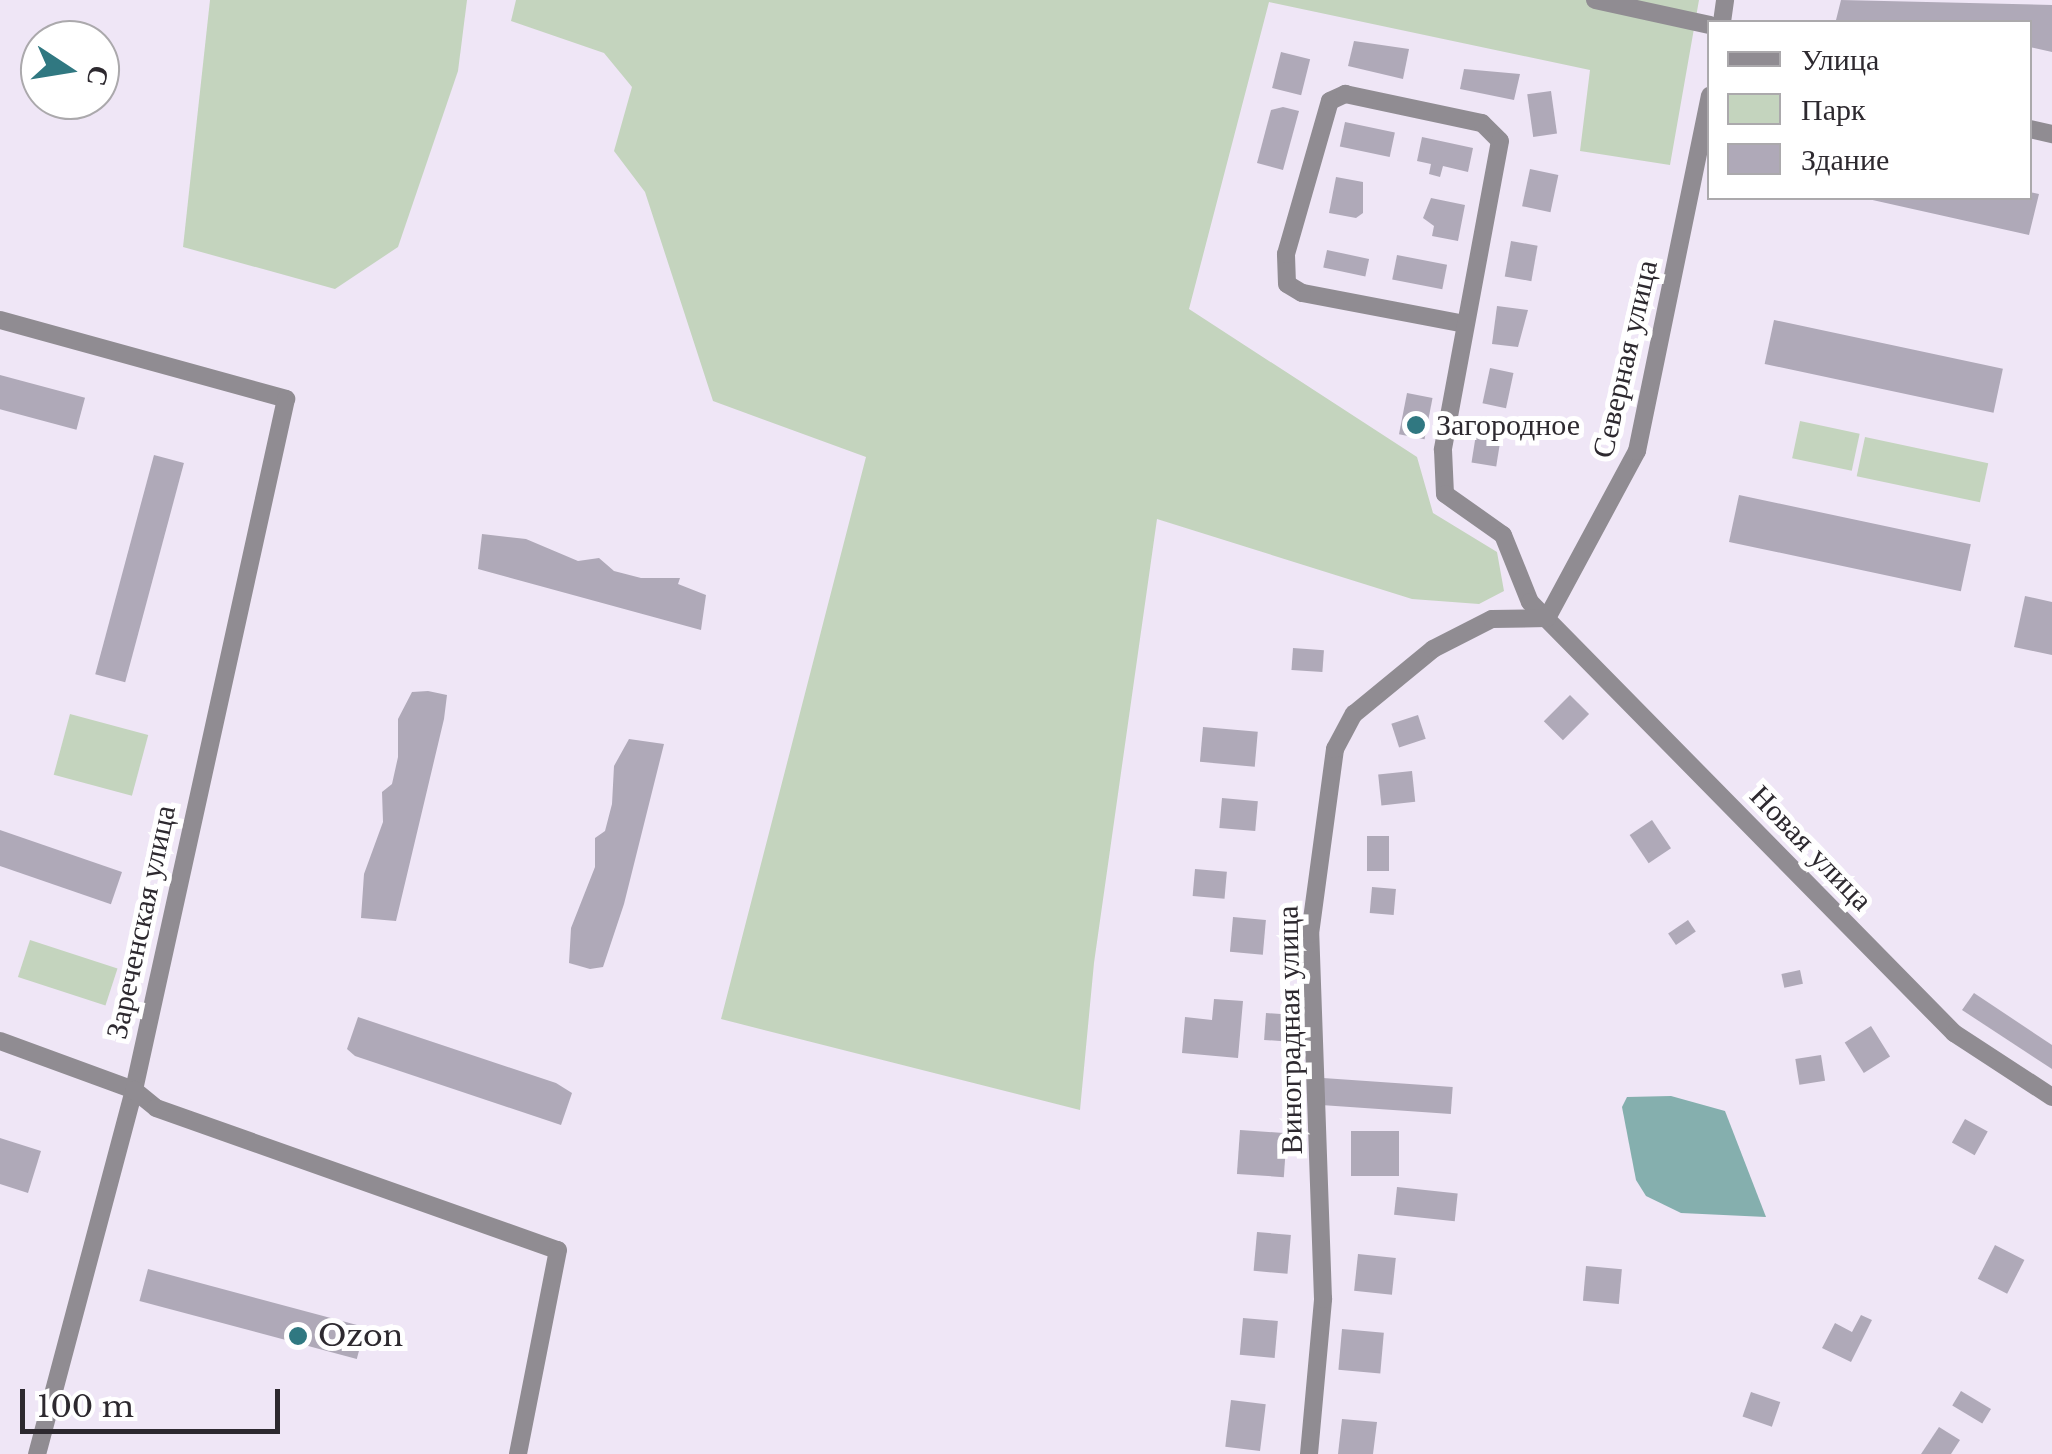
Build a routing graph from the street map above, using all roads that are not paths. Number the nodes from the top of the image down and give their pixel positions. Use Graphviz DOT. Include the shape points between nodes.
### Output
graph roads {
  1 [pos="1596,0"];
  2 [pos="1707,24"];
  3 [pos="1707,110"];
  4 [pos="0,320"];
  5 [pos="1464,324"];
  6 [pos="1547,618"];
  7 [pos="0,1041"];
  8 [pos="134,1090"];
  9 [pos="2052,1097"];
  10 [pos="37,1454"];
  11 [pos="518,1454"];
  12 [pos="1309,1454"];
  1 -- 2 [label="street"];
  3 -- 6 [label="street, Северная улица" via="1638,451"];
  4 -- 8 [label="street, Зареченская улица" via="286,398"];
  5 -- 5 [label="street" via="1500,141 1494,128 1345,94 1330,101 1286,254 1286,284 1302,294"];
  5 -- 6 [label="street, Новая улица" via="1440,483 1456,505 1503,534 1530,602"];
  6 -- 9 [label="street, Новая улица" via="1954,1033"];
  6 -- 12 [label="street, Виноградная улица" via="1492,619 1434,649 1354,714 1335,748 1310,934 1324,1300"];
  7 -- 8 [label="street"];
  8 -- 10 [label="street, Зареченская улица"];
  8 -- 11 [label="street" via="156,1108 558,1250"];
}
